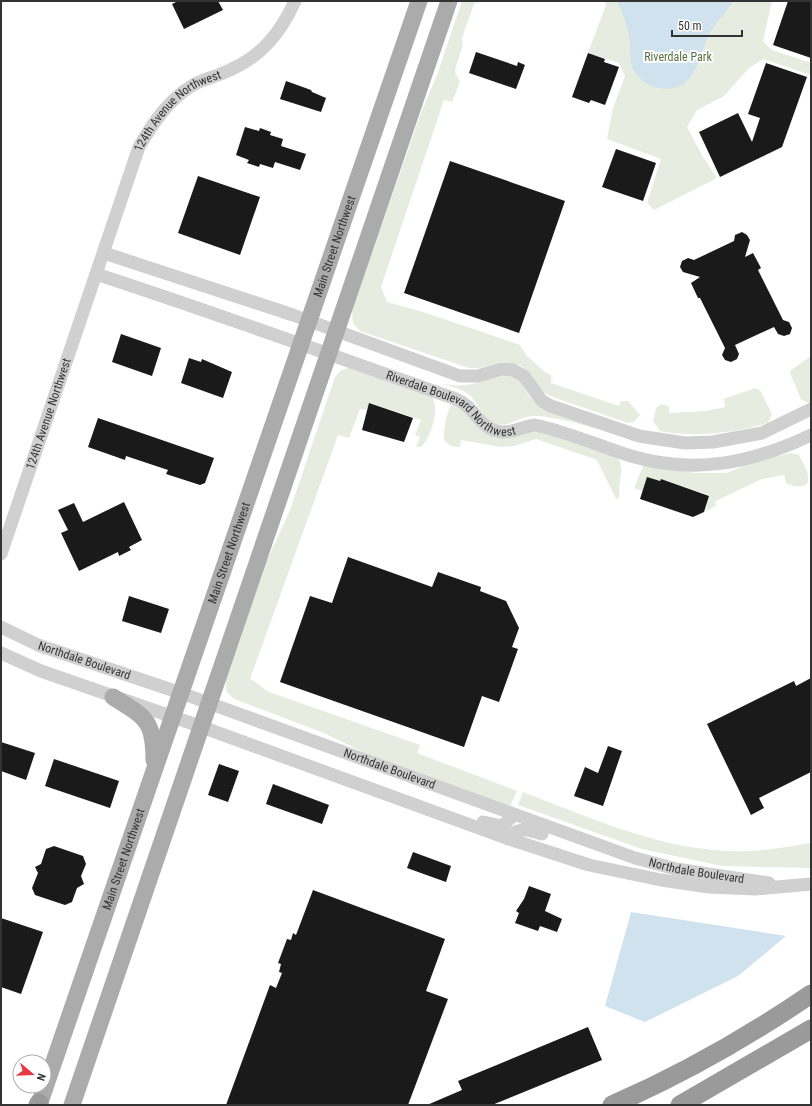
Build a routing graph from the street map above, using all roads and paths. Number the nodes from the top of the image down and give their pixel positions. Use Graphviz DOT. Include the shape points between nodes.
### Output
graph roads {
  1 [pos="295,1"];
  2 [pos="419,1"];
  3 [pos="449,1"];
  4 [pos="104,253"];
  5 [pos="96,274"];
  6 [pos="309,321"];
  7 [pos="336,331"];
  8 [pos="301,346"];
  9 [pos="328,355"];
  10 [pos="811,409"];
  11 [pos="811,435"];
  12 [pos="1,554"];
  13 [pos="1,627"];
  14 [pos="1,654"];
  15 [pos="181,693"];
  16 [pos="113,697"];
  17 [pos="210,704"];
  18 [pos="173,717"];
  19 [pos="202,727"];
  20 [pos="154,772"];
  21 [pos="444,815"];
  22 [pos="514,816"];
  23 [pos="564,834"];
  24 [pos="506,838"];
  25 [pos="811,884"];
  26 [pos="785,885"];
  27 [pos="811,994"];
  28 [pos="811,1029"];
  29 [pos="636,1094"];
  30 [pos="39,1104"];
  31 [pos="72,1105"];
  32 [pos="605,1105"];
  33 [pos="612,1105"];
  34 [pos="680,1105"];
  1 -- 4 [label="street, 124th Avenue Northwest" via="284,25 270,43 251,59 231,70 193,85 169,104 153,123 139,147"];
  2 -- 6 [label="main road, Main Street Northwest"];
  3 -- 7 [label="main road"];
  4 -- 5 [label="street, 124th Avenue Northwest"];
  4 -- 6 [label="street, Riverdale Boulevard Northwest"];
  5 -- 8 [label="street, Riverdale Boulevard Northwest" via="188,304"];
  5 -- 12 [label="street, 124th Avenue Northwest"];
  6 -- 7 [label="street, Riverdale Boulevard Northwest"];
  6 -- 8 [label="main road, Main Street Northwest"];
  7 -- 9 [label="main road"];
  7 -- 10 [label="street, Riverdale Boulevard Northwest" via="460,376 478,376 501,369 513,370 524,376 542,401 551,406 639,436 663,440 685,443 741,438 762,433"];
  8 -- 9 [label="street, Riverdale Boulevard Northwest"];
  8 -- 15 [label="main road, Main Street Northwest"];
  9 -- 11 [label="street, Riverdale Boulevard Northwest" via="463,402 481,423 492,429 504,432 535,425 658,462 681,465 744,460 770,453"];
  9 -- 17 [label="main road"];
  13 -- 15 [label="street, Northdale Boulevard" via="38,645"];
  14 -- 16 [label="street, Northdale Boulevard"];
  15 -- 17 [label="street, Northdale Boulevard"];
  15 -- 18 [label="main road, Main Street Northwest"];
  16 -- 18 [label="street, Northdale Boulevard"];
  16 -- 20 [label="main road" via="144,717 154,739"];
  17 -- 19 [label="main road"];
  17 -- 22 [label="street, Northdale Boulevard"];
  18 -- 19 [label="street, Northdale Boulevard"];
  18 -- 20 [label="main road, Main Street Northwest"];
  19 -- 21 [label="street, Northdale Boulevard"];
  19 -- 31 [label="main road"];
  20 -- 30 [label="main road, Main Street Northwest"];
  21 -- 22 [label="street" via="458,813 498,826 506,824"];
  21 -- 24 [label="street, Northdale Boulevard"];
  22 -- 23 [label="street, Northdale Boulevard"];
  23 -- 24 [label="street" via="554,838 522,829"];
  23 -- 26 [label="street, Northdale Boulevard" via="656,864"];
  24 -- 26 [label="street, Northdale Boulevard" via="588,865 661,880 708,887 755,889"];
  25 -- 26 [label="street, Northdale Boulevard"];
  27 -- 29 [label="highway" via="759,1029"];
  28 -- 34 [label="highway"];
  29 -- 32 [label="highway"];
  29 -- 33 [label="highway"];
}
